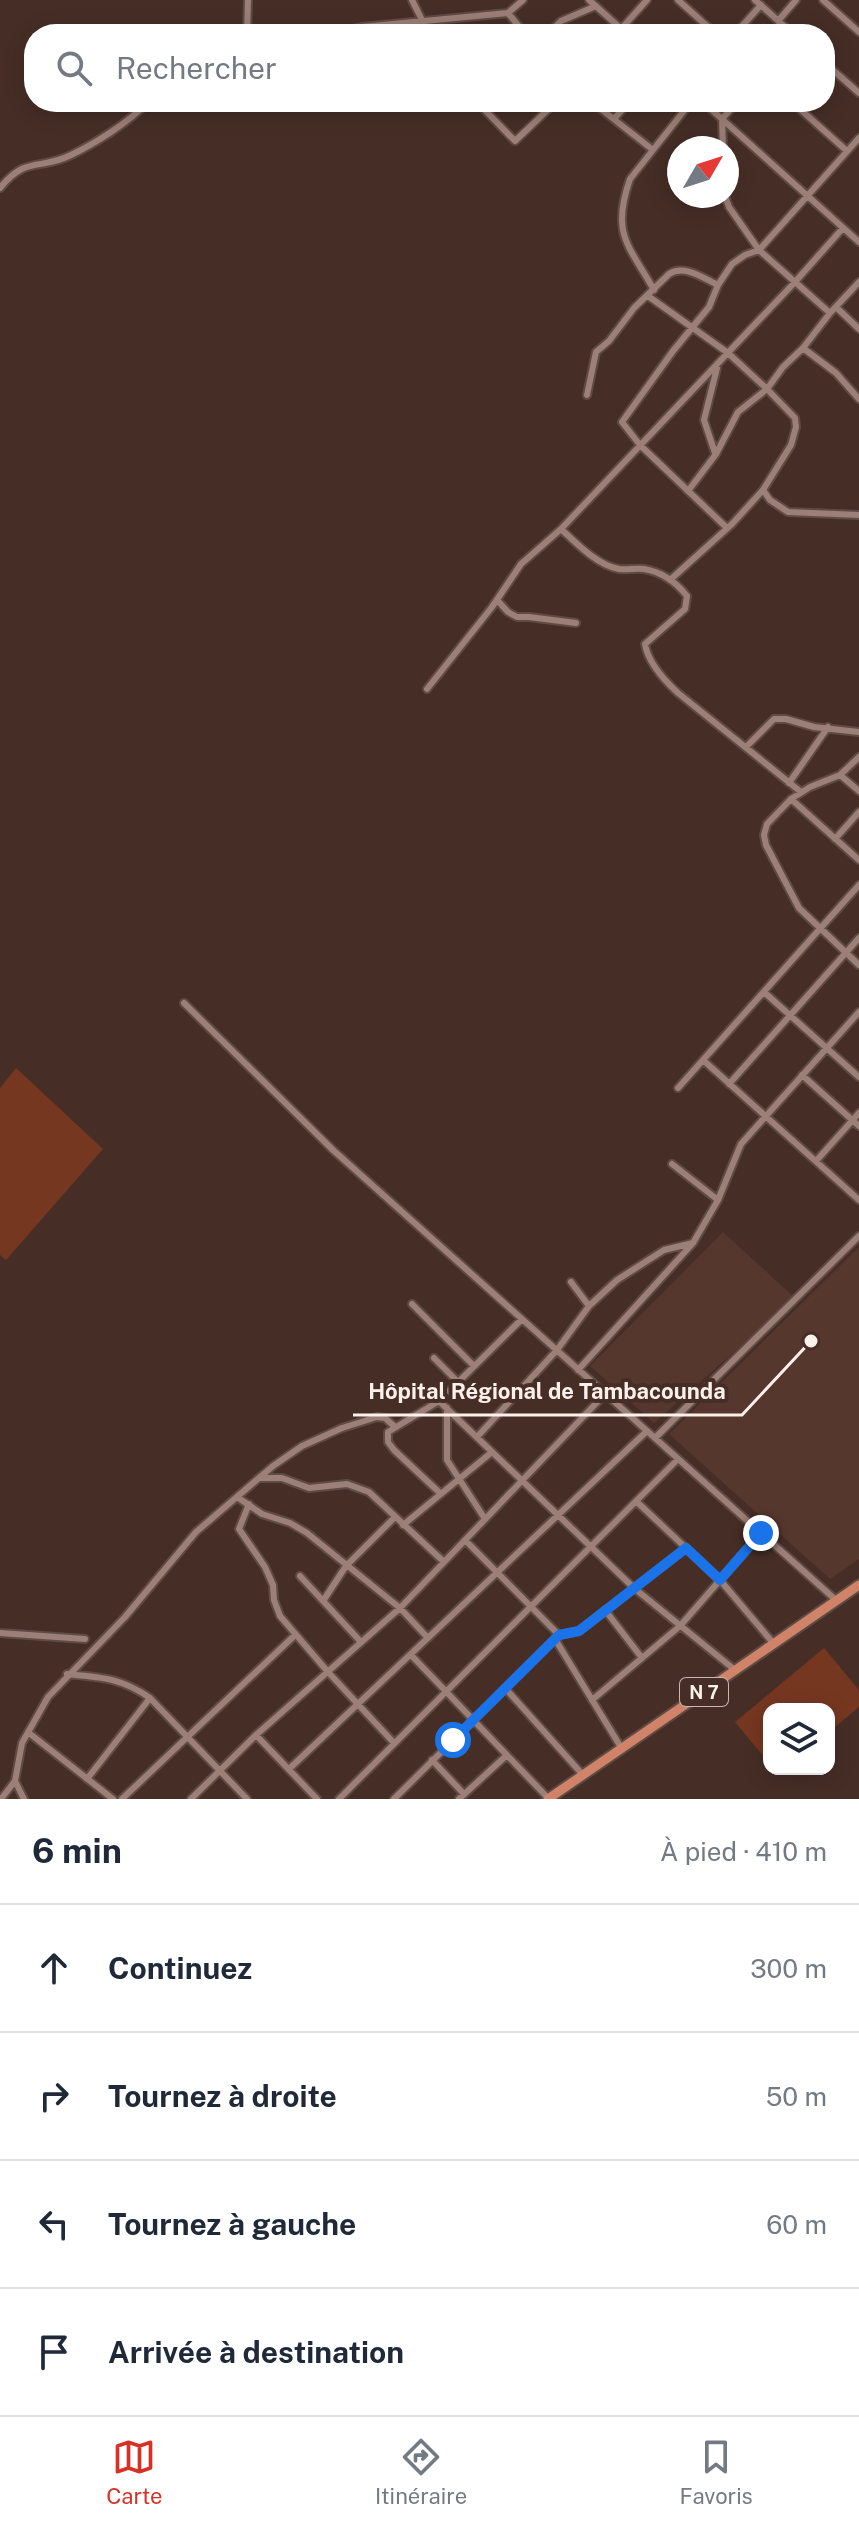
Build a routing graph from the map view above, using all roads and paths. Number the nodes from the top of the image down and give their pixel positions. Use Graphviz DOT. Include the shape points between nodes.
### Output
graph roads {
  1 [pos="248,0"];
  2 [pos="412,0"];
  3 [pos="523,0"];
  4 [pos="589,0"];
  5 [pos="647,0"];
  6 [pos="678,0"];
  7 [pos="796,0"];
  8 [pos="823,0"];
  9 [pos="758,2"];
  10 [pos="596,6"];
  11 [pos="508,13"];
  12 [pos="423,21"];
  13 [pos="778,21"];
  14 [pos="247,24"];
  15 [pos="392,24"];
  16 [pos="424,24"];
  17 [pos="517,24"];
  18 [pos="558,24"];
  19 [pos="615,24"];
  20 [pos="630,24"];
  21 [pos="705,24"];
  22 [pos="742,24"];
  23 [pos="781,24"];
  24 [pos="859,32"];
  25 [pos="835,72"];
  26 [pos="859,93"];
  27 [pos="139,112"];
  28 [pos="487,112"];
  29 [pos="545,112"];
  30 [pos="605,112"];
  31 [pos="620,112"];
  32 [pos="683,112"];
  33 [pos="714,112"];
  34 [pos="728,112"];
  35 [pos="803,112"];
  36 [pos="614,119"];
  37 [pos="722,119"];
  38 [pos="723,136"];
  39 [pos="859,138"];
  40 [pos="653,150"];
  41 [pos="847,151"];
  42 [pos="0,188"];
  43 [pos="808,196"];
  44 [pos="730,208"];
  45 [pos="843,228"];
  46 [pos="859,242"];
  47 [pos="759,250"];
  48 [pos="795,282"];
  49 [pos="859,282"];
  50 [pos="718,285"];
  51 [pos="651,293"];
  52 [pos="836,307"];
  53 [pos="830,313"];
  54 [pos="693,327"];
  55 [pos="859,329"];
  56 [pos="803,348"];
  57 [pos="728,353"];
  58 [pos="718,364"];
  59 [pos="767,389"];
  60 [pos="587,395"];
  61 [pos="859,399"];
  62 [pos="640,445"];
  63 [pos="716,454"];
  64 [pos="763,490"];
  65 [pos="688,491"];
  66 [pos="859,515"];
  67 [pos="727,528"];
  68 [pos="561,529"];
  69 [pos="670,580"];
  70 [pos="497,600"];
  71 [pos="576,623"];
  72 [pos="427,689"];
  73 [pos="828,727"];
  74 [pos="859,732"];
  75 [pos="746,747"];
  76 [pos="859,757"];
  77 [pos="840,775"];
  78 [pos="789,783"];
  79 [pos="859,791"];
  80 [pos="801,792"];
  81 [pos="791,799"];
  82 [pos="859,812"];
  83 [pos="835,839"];
  84 [pos="859,860"];
  85 [pos="858,889"];
  86 [pos="819,929"];
  87 [pos="859,938"];
  88 [pos="846,953"];
  89 [pos="859,965"];
  90 [pos="764,992"];
  91 [pos="184,1003"];
  92 [pos="859,1012"];
  93 [pos="790,1015"];
  94 [pos="827,1048"];
  95 [pos="703,1060"];
  96 [pos="802,1075"];
  97 [pos="859,1077"];
  98 [pos="729,1084"];
  99 [pos="678,1088"];
  100 [pos="859,1113"];
  101 [pos="766,1116"];
  102 [pos="852,1120"];
  103 [pos="859,1126"];
  104 [pos="816,1161"];
  105 [pos="672,1164"];
  106 [pos="858,1196"];
  107 [pos="718,1200"];
  108 [pos="859,1236"];
  109 [pos="693,1243"];
  110 [pos="571,1282"];
  111 [pos="412,1304"];
  112 [pos="589,1306"];
  113 [pos="521,1320"];
  114 [pos="557,1350"];
  115 [pos="434,1358"];
  116 [pos="474,1366"];
  117 [pos="578,1370"];
  118 [pos="458,1382"];
  119 [pos="605,1394"];
  120 [pos="439,1401"];
  121 [pos="447,1408"];
  122 [pos="394,1426"];
  123 [pos="647,1431"];
  124 [pos="477,1437"];
  125 [pos="655,1438"];
  126 [pos="492,1452"];
  127 [pos="678,1459"];
  128 [pos="259,1478"];
  129 [pos="459,1480"];
  130 [pos="522,1481"];
  131 [pos="441,1494"];
  132 [pos="237,1497"];
  133 [pos="636,1501"];
  134 [pos="249,1504"];
  135 [pos="558,1515"];
  136 [pos="395,1517"];
  137 [pos="485,1519"];
  138 [pos="403,1525"];
  139 [pos="761,1533"];
  140 [pos="465,1540"];
  141 [pos="591,1546"];
  142 [pos="686,1548"];
  143 [pos="444,1562"];
  144 [pos="346,1566"];
  145 [pos="497,1573"];
  146 [pos="300,1576"];
  147 [pos="720,1580"];
  148 [pos="859,1587"];
  149 [pos="634,1588"];
  150 [pos="323,1601"];
  151 [pos="837,1601"];
  152 [pos="531,1606"];
  153 [pos="400,1608"];
  154 [pos="605,1610"];
  155 [pos="680,1626"];
  156 [pos="0,1633"];
  157 [pos="295,1635"];
  158 [pos="557,1637"];
  159 [pos="428,1638"];
  160 [pos="85,1639"];
  161 [pos="361,1642"];
  162 [pos="774,1644"];
  163 [pos="411,1655"];
  164 [pos="642,1658"];
  165 [pos="735,1670"];
  166 [pos="328,1672"];
  167 [pos="67,1674"];
  168 [pos="505,1688"];
  169 [pos="446,1691"];
  170 [pos="150,1698"];
  171 [pos="592,1700"];
  172 [pos="358,1704"];
  173 [pos="473,1720"];
  174 [pos="29,1733"];
  175 [pos="256,1735"];
  176 [pos="187,1737"];
  177 [pos="394,1743"];
  178 [pos="622,1749"];
  179 [pos="507,1755"];
  180 [pos="432,1760"];
  181 [pos="289,1769"];
  182 [pos="220,1771"];
  183 [pos="583,1775"];
  184 [pos="87,1779"];
  185 [pos="15,1781"];
  186 [pos="462,1796"];
  187 [pos="1,1799"];
  188 [pos="24,1799"];
  189 [pos="113,1799"];
  190 [pos="122,1799"];
  191 [pos="191,1799"];
  192 [pos="247,1799"];
  193 [pos="317,1799"];
  194 [pos="339,1799"];
  195 [pos="394,1799"];
  196 [pos="549,1799"];
  1 -- 14 [label="street"];
  2 -- 12 [label="street"];
  3 -- 11 [label="street"];
  4 -- 10 [label="street"];
  5 -- 20 [label="street"];
  6 -- 21 [label="street"];
  7 -- 13 [label="street"];
  8 -- 24 [label="street"];
  9 -- 13 [label="street"];
  9 -- 22 [label="street"];
  10 -- 18 [label="street"];
  10 -- 19 [label="street"];
  11 -- 12 [label="street"];
  11 -- 17 [label="street"];
  12 -- 15 [label="street"];
  12 -- 16 [label="street"];
  13 -- 23 [label="street"];
  25 -- 26 [label="street"];
  27 -- 42 [label="street" via="70,156 19,169"];
  28 -- 29 [label="street" via="515,141"];
  30 -- 36 [label="street"];
  31 -- 36 [label="street"];
  32 -- 40 [label="street"];
  33 -- 37 [label="street"];
  34 -- 37 [label="street"];
  35 -- 41 [label="street"];
  36 -- 40 [label="street"];
  37 -- 38 [label="street"];
  37 -- 43 [label="street"];
  39 -- 41 [label="street"];
  40 -- 51 [label="street" via="630,179 620,219 621,233"];
  41 -- 43 [label="street"];
  43 -- 45 [label="street"];
  43 -- 47 [label="street"];
  44 -- 47 [label="street"];
  45 -- 46 [label="street"];
  45 -- 48 [label="street"];
  47 -- 48 [label="street"];
  47 -- 50 [label="street" via="732,264"];
  48 -- 53 [label="street"];
  48 -- 57 [label="street"];
  49 -- 52 [label="street"];
  50 -- 51 [label="street" via="682,269 669,274"];
  50 -- 54 [label="street"];
  51 -- 54 [label="street"];
  51 -- 60 [label="street" via="596,352"];
  52 -- 53 [label="street"];
  52 -- 55 [label="street"];
  53 -- 56 [label="street"];
  54 -- 57 [label="street"];
  54 -- 62 [label="street" via="622,422"];
  56 -- 59 [label="street"];
  56 -- 61 [label="street"];
  57 -- 58 [label="street"];
  57 -- 59 [label="street"];
  58 -- 62 [label="street"];
  58 -- 63 [label="street" via="704,420"];
  59 -- 63 [label="street" via="738,412"];
  59 -- 64 [label="street" via="795,418 796,427"];
  62 -- 65 [label="street"];
  62 -- 68 [label="street"];
  63 -- 65 [label="street"];
  64 -- 66 [label="street" via="788,512"];
  64 -- 67 [label="street"];
  65 -- 67 [label="street"];
  67 -- 69 [label="street"];
  68 -- 69 [label="street" via="611,566 642,568"];
  68 -- 70 [label="street" via="521,564"];
  69 -- 75 [label="street" via="687,596 687,603 645,644 648,656 674,688"];
  70 -- 71 [label="street" via="517,617"];
  70 -- 72 [label="street"];
  73 -- 74 [label="street"];
  73 -- 75 [label="street" via="774,719"];
  73 -- 78 [label="street"];
  75 -- 78 [label="street"];
  76 -- 77 [label="street"];
  77 -- 79 [label="street"];
  77 -- 80 [label="street"];
  78 -- 80 [label="street"];
  80 -- 81 [label="street"];
  81 -- 83 [label="street"];
  81 -- 86 [label="street" via="767,824 766,845 799,908"];
  82 -- 83 [label="street"];
  83 -- 84 [label="street"];
  85 -- 86 [label="street"];
  86 -- 88 [label="street"];
  86 -- 90 [label="street"];
  87 -- 88 [label="street"];
  88 -- 89 [label="street"];
  88 -- 93 [label="street"];
  90 -- 93 [label="street"];
  90 -- 95 [label="street"];
  91 -- 113 [label="street" via="333,1150"];
  92 -- 94 [label="street"];
  93 -- 94 [label="street"];
  93 -- 98 [label="street"];
  94 -- 96 [label="street"];
  94 -- 97 [label="street"];
  95 -- 98 [label="street"];
  95 -- 99 [label="street"];
  96 -- 101 [label="street"];
  96 -- 102 [label="street"];
  98 -- 101 [label="street"];
  100 -- 102 [label="street"];
  101 -- 104 [label="street"];
  101 -- 107 [label="street" via="741,1144"];
  102 -- 103 [label="street"];
  102 -- 104 [label="street"];
  104 -- 106 [label="street"];
  105 -- 107 [label="street"];
  107 -- 109 [label="street"];
  108 -- 125 [label="street"];
  109 -- 112 [label="street" via="664,1250 617,1280"];
  109 -- 117 [label="street"];
  110 -- 112 [label="street"];
  111 -- 116 [label="street"];
  112 -- 114 [label="street"];
  113 -- 114 [label="street"];
  113 -- 116 [label="street"];
  114 -- 117 [label="street"];
  114 -- 124 [label="street"];
  115 -- 118 [label="street"];
  116 -- 118 [label="street"];
  117 -- 119 [label="street"];
  118 -- 120 [label="street"];
  119 -- 123 [label="street"];
  119 -- 130 [label="street"];
  120 -- 121 [label="street"];
  120 -- 122 [label="street"];
  121 -- 124 [label="street"];
  121 -- 129 [label="street" via="447,1460"];
  122 -- 128 [label="street" via="382,1417 342,1428 289,1454"];
  122 -- 131 [label="street" via="388,1442"];
  123 -- 125 [label="street"];
  123 -- 135 [label="street"];
  124 -- 126 [label="street"];
  125 -- 127 [label="street"];
  126 -- 129 [label="street"];
  126 -- 130 [label="street"];
  127 -- 133 [label="street"];
  127 -- 139 [label="street"];
  128 -- 132 [label="street"];
  128 -- 136 [label="street" via="282,1478 309,1488 355,1485"];
  129 -- 131 [label="street"];
  129 -- 137 [label="street"];
  130 -- 135 [label="street"];
  130 -- 137 [label="street"];
  131 -- 138 [label="street"];
  132 -- 134 [label="street"];
  132 -- 167 [label="street" via="187,1541 125,1617"];
  133 -- 141 [label="street"];
  133 -- 142 [label="street"];
  134 -- 144 [label="street" via="299,1527"];
  134 -- 157 [label="street" via="239,1529 265,1567 277,1610"];
  135 -- 141 [label="street"];
  135 -- 145 [label="street"];
  136 -- 138 [label="street"];
  136 -- 144 [label="street"];
  137 -- 140 [label="street"];
  138 -- 143 [label="street"];
  139 -- 147 [label="street"];
  139 -- 151 [label="street"];
  140 -- 143 [label="street"];
  140 -- 145 [label="street"];
  141 -- 149 [label="street"];
  141 -- 152 [label="street"];
  142 -- 147 [label="street"];
  142 -- 149 [label="street"];
  143 -- 153 [label="street"];
  144 -- 150 [label="street"];
  144 -- 153 [label="street"];
  145 -- 152 [label="street"];
  145 -- 159 [label="street"];
  146 -- 150 [label="street"];
  147 -- 155 [label="street"];
  147 -- 162 [label="street"];
  148 -- 151 [label="highway, N 7"];
  149 -- 154 [label="street"];
  149 -- 155 [label="street"];
  150 -- 161 [label="street"];
  151 -- 162 [label="highway, N 7"];
  152 -- 158 [label="street"];
  152 -- 169 [label="street"];
  153 -- 159 [label="street"];
  153 -- 161 [label="street"];
  154 -- 158 [label="street" via="579,1631"];
  154 -- 164 [label="street"];
  155 -- 164 [label="street"];
  155 -- 165 [label="street"];
  156 -- 160 [label="street"];
  157 -- 166 [label="street"];
  157 -- 176 [label="street"];
  158 -- 168 [label="street"];
  158 -- 171 [label="street"];
  159 -- 163 [label="street"];
  161 -- 166 [label="street"];
  162 -- 165 [label="highway, N 7"];
  163 -- 169 [label="street"];
  163 -- 172 [label="street"];
  164 -- 171 [label="street"];
  165 -- 178 [label="highway, N 7"];
  166 -- 172 [label="street"];
  166 -- 175 [label="street"];
  167 -- 170 [label="street" via="112,1678"];
  167 -- 174 [label="street"];
  168 -- 173 [label="street"];
  168 -- 183 [label="street"];
  169 -- 173 [label="street"];
  169 -- 177 [label="street"];
  170 -- 176 [label="street"];
  170 -- 184 [label="street"];
  171 -- 178 [label="street"];
  172 -- 177 [label="street"];
  172 -- 181 [label="street"];
  173 -- 179 [label="street"];
  173 -- 180 [label="street"];
  174 -- 184 [label="street"];
  174 -- 185 [label="street"];
  175 -- 181 [label="street"];
  175 -- 182 [label="street"];
  176 -- 182 [label="street"];
  176 -- 190 [label="street"];
  177 -- 194 [label="street"];
  178 -- 183 [label="highway, N 7"];
  179 -- 186 [label="street"];
  179 -- 196 [label="street"];
  180 -- 186 [label="street"];
  180 -- 195 [label="street"];
  181 -- 193 [label="street"];
  182 -- 191 [label="street"];
  182 -- 192 [label="street"];
  183 -- 196 [label="highway, N 7"];
  184 -- 189 [label="street"];
  185 -- 187 [label="street"];
  185 -- 188 [label="street"];
}
